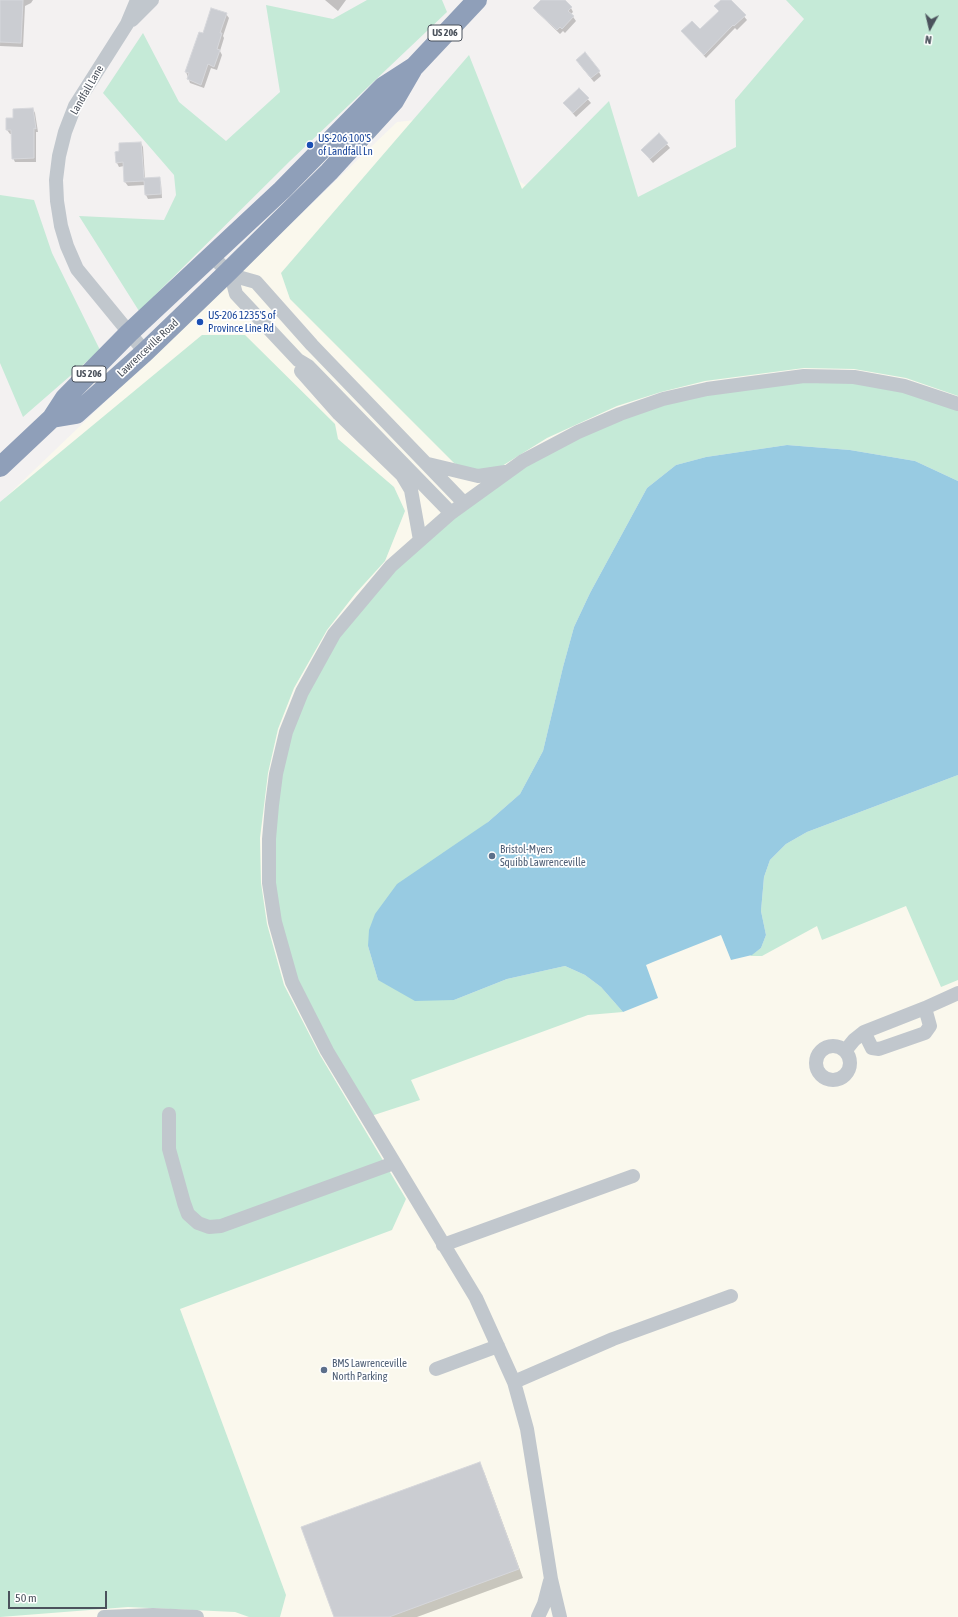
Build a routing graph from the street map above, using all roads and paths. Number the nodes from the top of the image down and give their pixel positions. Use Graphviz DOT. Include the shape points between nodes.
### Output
graph roads {
  1 [pos="137,0"];
  2 [pos="152,0"];
  3 [pos="477,0"];
  4 [pos="127,24"];
  5 [pos="414,67"];
  6 [pos="213,257"];
  7 [pos="229,273"];
  8 [pos="129,334"];
  9 [pos="312,345"];
  10 [pos="145,352"];
  11 [pos="298,360"];
  12 [pos="958,404"];
  13 [pos="52,418"];
  14 [pos="396,430"];
  15 [pos="383,442"];
  16 [pos="428,464"];
  17 [pos="0,467"];
  18 [pos="507,472"];
  19 [pos="464,503"];
  20 [pos="451,512"];
  21 [pos="420,540"];
  22 [pos="958,993"];
  23 [pos="925,1008"];
  24 [pos="864,1032"];
  25 [pos="845,1051"];
  26 [pos="169,1114"];
  27 [pos="394,1163"];
  28 [pos="633,1176"];
  29 [pos="443,1245"];
  30 [pos="731,1296"];
  31 [pos="498,1346"];
  32 [pos="436,1368"];
  33 [pos="514,1382"];
  34 [pos="551,1579"];
  35 [pos="104,1617"];
  36 [pos="197,1617"];
  37 [pos="538,1617"];
  38 [pos="560,1617"];
  1 -- 4 [label="street, Landfall Lane"];
  2 -- 4 [label="street"];
  3 -- 5 [label="highway, Lawrenceville Road / US 206"];
  4 -- 8 [label="street, Landfall Lane" via="75,106 65,132 56,180 61,226 77,268"];
  5 -- 6 [label="highway, Lawrenceville Road / US 206" via="383,87"];
  5 -- 7 [label="highway, Lawrenceville Road" via="394,101 329,172"];
  6 -- 7 [label="street"];
  6 -- 8 [label="highway, Lawrenceville Road / US 206"];
  7 -- 9 [label="street" via="256,282"];
  7 -- 10 [label="highway, Lawrenceville Road"];
  7 -- 11 [label="street" via="236,294"];
  8 -- 10 [label="street, Landfall Lane"];
  8 -- 13 [label="highway, Lawrenceville Road / US 206" via="65,398"];
  9 -- 11 [label="street"];
  9 -- 14 [label="street"];
  10 -- 13 [label="highway, Lawrenceville Road" via="76,414"];
  11 -- 15 [label="street" via="308,366"];
  11 -- 21 [label="street" via="301,371 323,396 402,475 411,490"];
  12 -- 18 [label="street" via="904,386 854,377 804,376 707,389 663,399 620,414 551,445"];
  13 -- 17 [label="highway, US 206"];
  14 -- 15 [label="street"];
  14 -- 16 [label="street"];
  15 -- 20 [label="street"];
  16 -- 18 [label="street" via="478,476"];
  16 -- 19 [label="street"];
  18 -- 19 [label="street"];
  19 -- 20 [label="street"];
  20 -- 21 [label="street"];
  21 -- 27 [label="street" via="390,566 334,634 302,692 286,732 276,774 269,839 269,883 275,922 292,982 327,1051"];
  22 -- 23 [label="street"];
  23 -- 24 [label="street"];
  23 -- 24 [label="street" via="930,1026 925,1033 879,1049 872,1048"];
  24 -- 25 [label="street"];
  26 -- 27 [label="street" via="169,1149 184,1203 188,1214 198,1223 209,1227 221,1226"];
  27 -- 29 [label="street"];
  28 -- 29 [label="street"];
  29 -- 31 [label="street" via="476,1298"];
  30 -- 33 [label="street" via="613,1339"];
  31 -- 32 [label="street"];
  31 -- 33 [label="street"];
  33 -- 34 [label="street" via="528,1436"];
  34 -- 37 [label="street"];
  34 -- 38 [label="street"];
  35 -- 36 [label="street"];
}
